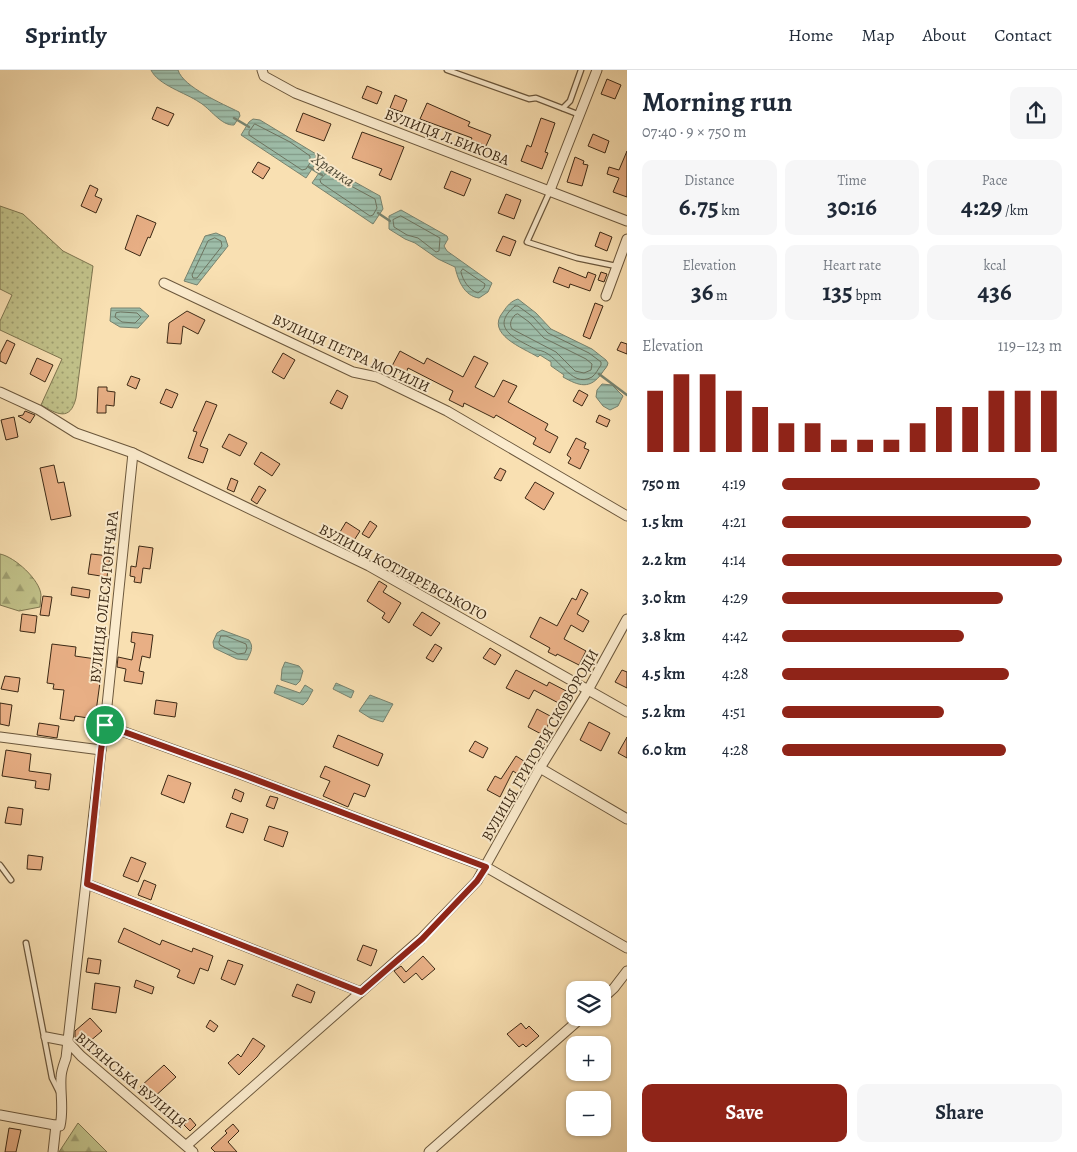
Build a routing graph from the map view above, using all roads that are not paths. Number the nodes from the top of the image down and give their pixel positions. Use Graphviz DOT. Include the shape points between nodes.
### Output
graph roads {
  1 [pos="262,70"];
  2 [pos="447,70"];
  3 [pos="581,70"];
  4 [pos="596,70"];
  5 [pos="563,108"];
  6 [pos="580,115"];
  7 [pos="550,190"];
  8 [pos="627,221"];
  9 [pos="627,239"];
  10 [pos="616,266"];
  11 [pos="164,283"];
  12 [pos="606,296"];
  13 [pos="0,392"];
  14 [pos="133,453"];
  15 [pos="627,516"];
  16 [pos="627,619"];
  17 [pos="588,690"];
  18 [pos="627,712"];
  19 [pos="105,725"];
  20 [pos="0,737"];
  21 [pos="101,750"];
  22 [pos="540,768"];
  23 [pos="627,818"];
  24 [pos="0,865"];
  25 [pos="486,867"];
  26 [pos="11,880"];
  27 [pos="87,884"];
  28 [pos="26,944"];
  29 [pos="627,948"];
  30 [pos="627,971"];
  31 [pos="611,991"];
  32 [pos="361,992"];
  33 [pos="572,1026"];
  34 [pos="46,1037"];
  35 [pos="67,1041"];
  36 [pos="80,1056"];
  37 [pos="66,1058"];
  38 [pos="63,1100"];
  39 [pos="0,1115"];
  40 [pos="56,1125"];
  41 [pos="190,1149"];
  42 [pos="53,1152"];
  43 [pos="429,1152"];
  1 -- 7 [label="street, ВУЛИЦЯ Л.БИКОВА" via="264,76 295,93"];
  2 -- 5 [label="lane"];
  3 -- 5 [label="lane" via="570,101"];
  4 -- 6 [label="street"];
  5 -- 6 [label="lane"];
  6 -- 7 [label="street"];
  7 -- 8 [label="street, ВУЛИЦЯ Л.БИКОВА"];
  7 -- 10 [label="lane" via="527,242"];
  9 -- 10 [label="street"];
  10 -- 12 [label="street"];
  11 -- 15 [label="street, ВУЛИЦЯ ПЕТРА МОГИЛИ" via="353,372 378,377 447,411"];
  13 -- 14 [label="street, ВУЛИЦЯ КОТЛЯРЕВСЬКОГО" via="39,410 76,433"];
  14 -- 17 [label="street, ВУЛИЦЯ КОТЛЯРЕВСЬКОГО" via="369,566"];
  14 -- 19 [label="street, ВУЛИЦЯ ОЛЕСЯ ГОНЧАРА"];
  16 -- 17 [label="street, ВУЛИЦЯ ГРИГОРІЯ СКОВОРОДИ"];
  17 -- 18 [label="street, ВУЛИЦЯ КОТЛЯРЕВСЬКОГО"];
  17 -- 22 [label="street, ВУЛИЦЯ ГРИГОРІЯ СКОВОРОДИ"];
  19 -- 21 [label="street, ВУЛИЦЯ ОЛЕСЯ ГОНЧАРА"];
  19 -- 25 [label="street"];
  20 -- 21 [label="street"];
  21 -- 27 [label="street, ВУЛИЦЯ ОЛЕСЯ ГОНЧАРА"];
  22 -- 23 [label="street"];
  22 -- 25 [label="street, ВУЛИЦЯ ГРИГОРІЯ СКОВОРОДИ"];
  24 -- 26 [label="lane"];
  25 -- 29 [label="street"];
  25 -- 32 [label="street, ВУЛИЦЯ ГРИГОРІЯ СКОВОРОДИ" via="477,881 422,939"];
  27 -- 32 [label="street"];
  27 -- 35 [label="street, ВУЛИЦЯ ОЛЕСЯ ГОНЧАРА"];
  28 -- 34 [label="lane"];
  30 -- 31 [label="street"];
  32 -- 41 [label="street, ВУЛИЦЯ ГРИГОРІЯ СКОВОРОДИ"];
  33 -- 43 [label="street"];
  34 -- 35 [label="street, ВІТЯНСЬКА ВУЛИЦЯ"];
  34 -- 38 [label="lane" via="52,1078"];
  35 -- 36 [label="street, ВІТЯНСЬКА ВУЛИЦЯ"];
  35 -- 37 [label="street, ВУЛИЦЯ ОЛЕСЯ ГОНЧАРА"];
  36 -- 37 [label="street" via="72,1053"];
  36 -- 41 [label="street, ВІТЯНСЬКА ВУЛИЦЯ"];
  37 -- 38 [label="street, ВУЛИЦЯ ОЛЕСЯ ГОНЧАРА" via="61,1076"];
  38 -- 40 [label="street, ВУЛИЦЯ ОЛЕСЯ ГОНЧАРА" via="60,1126"];
  39 -- 40 [label="street"];
  40 -- 42 [label="street"];
}
